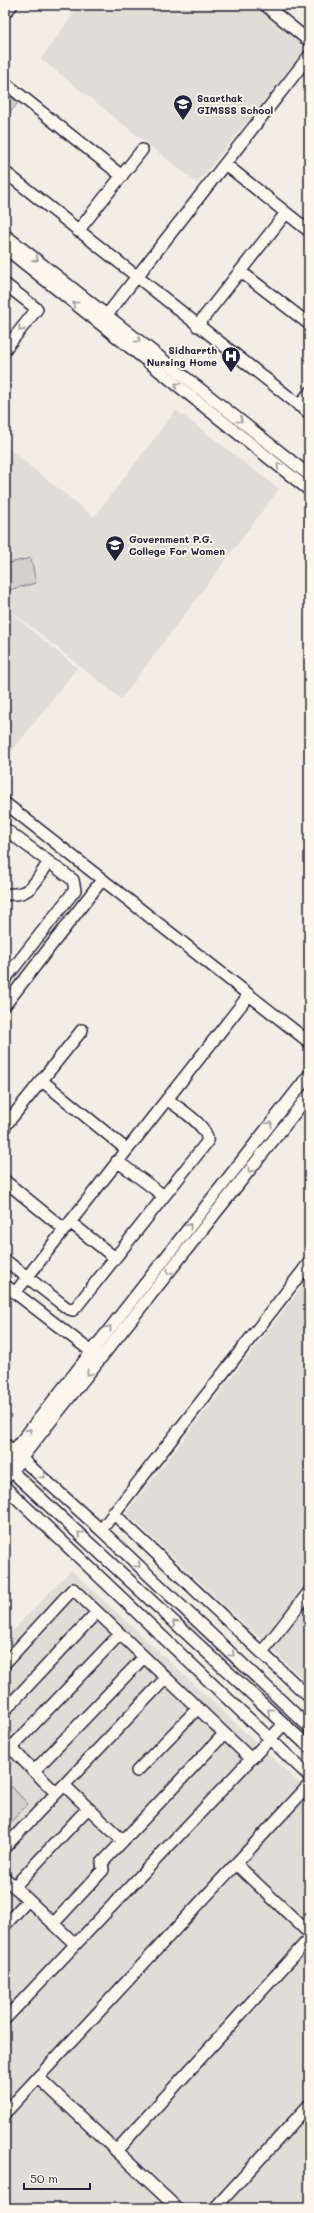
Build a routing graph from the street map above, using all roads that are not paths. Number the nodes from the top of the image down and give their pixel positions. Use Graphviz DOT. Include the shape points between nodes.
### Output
graph roads {
  1 [pos="12,5"];
  2 [pos="265,5"];
  3 [pos="5,13"];
  4 [pos="309,40"];
  5 [pos="309,56"];
  6 [pos="5,83"];
  7 [pos="142,150"];
  8 [pos="225,164"];
  9 [pos="5,172"];
  10 [pos="122,176"];
  11 [pos="286,213"];
  12 [pos="78,231"];
  13 [pos="309,231"];
  14 [pos="5,235"];
  15 [pos="5,248"];
  16 [pos="240,271"];
  17 [pos="136,278"];
  18 [pos="5,284"];
  19 [pos="103,319"];
  20 [pos="309,324"];
  21 [pos="197,326"];
  22 [pos="5,348"];
  23 [pos="309,393"];
  24 [pos="299,406"];
  25 [pos="309,413"];
  26 [pos="309,475"];
  27 [pos="309,490"];
  28 [pos="5,804"];
  29 [pos="5,829"];
  30 [pos="49,862"];
  31 [pos="102,880"];
  32 [pos="5,894"];
  33 [pos="5,979"];
  34 [pos="249,995"];
  35 [pos="5,1005"];
  36 [pos="82,1030"];
  37 [pos="309,1042"];
  38 [pos="309,1075"];
  39 [pos="41,1080"];
  40 [pos="309,1095"];
  41 [pos="168,1100"];
  42 [pos="5,1126"];
  43 [pos="126,1149"];
  44 [pos="117,1161"];
  45 [pos="5,1182"];
  46 [pos="164,1196"];
  47 [pos="67,1226"];
  48 [pos="115,1258"];
  49 [pos="5,1260"];
  50 [pos="309,1263"];
  51 [pos="27,1277"];
  52 [pos="5,1285"];
  53 [pos="15,1293"];
  54 [pos="91,1351"];
  55 [pos="100,1358"];
  56 [pos="14,1451"];
  57 [pos="7,1469"];
  58 [pos="5,1487"];
  59 [pos="113,1514"];
  60 [pos="100,1530"];
  61 [pos="309,1592"];
  62 [pos="97,1612"];
  63 [pos="120,1634"];
  64 [pos="262,1652"];
  65 [pos="144,1657"];
  66 [pos="5,1663"];
  67 [pos="166,1678"];
  68 [pos="309,1697"];
  69 [pos="198,1708"];
  70 [pos="5,1710"];
  71 [pos="284,1724"];
  72 [pos="309,1727"];
  73 [pos="224,1734"];
  74 [pos="270,1739"];
  75 [pos="8,1745"];
  76 [pos="309,1747"];
  77 [pos="251,1759"];
  78 [pos="34,1771"];
  79 [pos="137,1771"];
  80 [pos="309,1776"];
  81 [pos="309,1785"];
  82 [pos="60,1789"];
  83 [pos="88,1808"];
  84 [pos="123,1841"];
  85 [pos="5,1847"];
  86 [pos="236,1864"];
  87 [pos="5,1878"];
  88 [pos="14,1886"];
  89 [pos="28,1900"];
  90 [pos="53,1924"];
  91 [pos="5,1925"];
  92 [pos="309,1933"];
  93 [pos="309,1939"];
  94 [pos="75,1944"];
  95 [pos="5,2019"];
  96 [pos="38,2077"];
  97 [pos="309,2105"];
  98 [pos="5,2113"];
  99 [pos="116,2151"];
  100 [pos="177,2208"];
  101 [pos="215,2208"];
  1 -- 3 [label="street"];
  2 -- 4 [label="street"];
  5 -- 8 [label="street"];
  6 -- 10 [label="street"];
  7 -- 10 [label="street"];
  8 -- 11 [label="street"];
  8 -- 17 [label="street"];
  9 -- 12 [label="street"];
  10 -- 12 [label="street"];
  11 -- 13 [label="street"];
  11 -- 16 [label="street"];
  12 -- 17 [label="street"];
  14 -- 19 [label="street, one-way"];
  19 -- 15 [label="street, one-way"];
  16 -- 20 [label="street"];
  16 -- 21 [label="street"];
  17 -- 19 [label="street"];
  17 -- 21 [label="street"];
  18 -- 22 [label="street, one-way" via="37,309"];
  19 -- 26 [label="street, one-way"];
  27 -- 19 [label="street, one-way"];
  21 -- 24 [label="street"];
  23 -- 24 [label="street"];
  24 -- 25 [label="street"];
  28 -- 31 [label="street"];
  29 -- 30 [label="street"];
  30 -- 32 [label="street" via="24,894"];
  30 -- 33 [label="street" via="73,880 75,890"];
  31 -- 34 [label="street"];
  31 -- 35 [label="street"];
  34 -- 37 [label="street"];
  34 -- 41 [label="street"];
  36 -- 39 [label="street"];
  54 -- 38 [label="street, one-way"];
  39 -- 42 [label="street"];
  39 -- 43 [label="street"];
  40 -- 55 [label="street, one-way"];
  41 -- 43 [label="street"];
  41 -- 46 [label="street" via="205,1130 208,1137 207,1142"];
  43 -- 44 [label="street"];
  44 -- 46 [label="street"];
  44 -- 47 [label="street"];
  45 -- 47 [label="street"];
  46 -- 48 [label="street"];
  47 -- 48 [label="street"];
  47 -- 51 [label="street"];
  48 -- 51 [label="street" via="73,1310"];
  49 -- 51 [label="street"];
  50 -- 59 [label="street"];
  51 -- 53 [label="street"];
  52 -- 53 [label="street"];
  53 -- 54 [label="street"];
  54 -- 55 [label="street"];
  56 -- 54 [label="street, one-way"];
  55 -- 56 [label="street, one-way"];
  56 -- 57 [label="street"];
  56 -- 60 [label="street, one-way"];
  71 -- 57 [label="street, one-way"];
  58 -- 74 [label="street"];
  59 -- 60 [label="street"];
  59 -- 64 [label="street"];
  60 -- 72 [label="street, one-way"];
  61 -- 64 [label="street"];
  62 -- 63 [label="street"];
  62 -- 66 [label="street" via="73,1589"];
  62 -- 70 [label="street"];
  63 -- 65 [label="street"];
  63 -- 75 [label="street"];
  64 -- 68 [label="street"];
  65 -- 67 [label="street"];
  65 -- 78 [label="street"];
  67 -- 69 [label="street"];
  67 -- 82 [label="street"];
  69 -- 73 [label="street"];
  69 -- 79 [label="street"];
  71 -- 74 [label="street"];
  71 -- 76 [label="street"];
  73 -- 77 [label="street"];
  73 -- 84 [label="street"];
  74 -- 77 [label="street"];
  74 -- 80 [label="street"];
  75 -- 78 [label="street"];
  77 -- 94 [label="street"];
  78 -- 82 [label="street"];
  81 -- 86 [label="street"];
  82 -- 83 [label="street"];
  82 -- 85 [label="street"];
  83 -- 84 [label="street"];
  83 -- 88 [label="street"];
  84 -- 90 [label="street" via="102,1863 103,1870"];
  86 -- 92 [label="street"];
  86 -- 96 [label="street"];
  87 -- 88 [label="street"];
  88 -- 89 [label="street"];
  89 -- 90 [label="street"];
  89 -- 91 [label="street"];
  90 -- 94 [label="street"];
  93 -- 99 [label="street"];
  94 -- 95 [label="street"];
  96 -- 98 [label="street"];
  96 -- 99 [label="street"];
  97 -- 101 [label="street"];
  99 -- 100 [label="street"];
}
